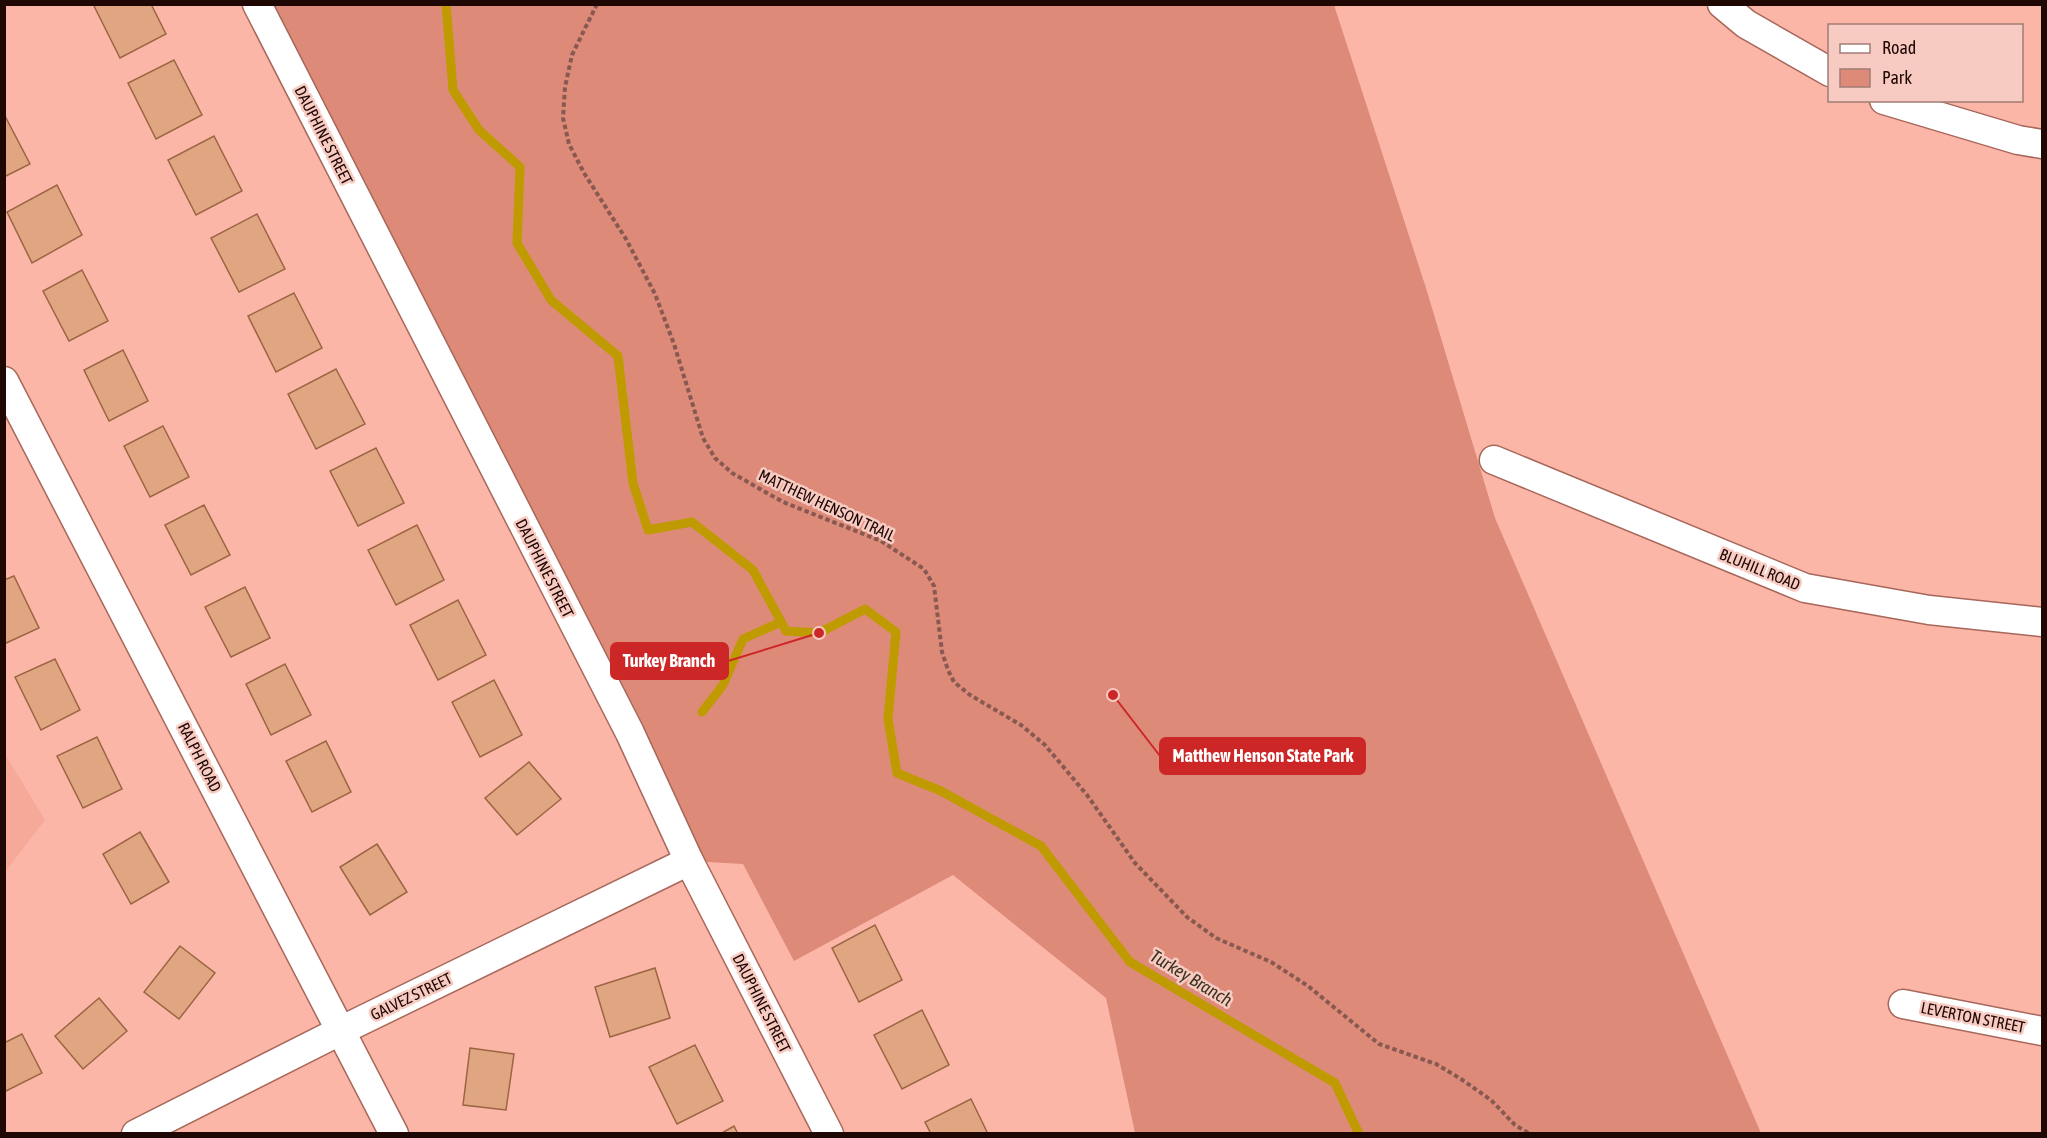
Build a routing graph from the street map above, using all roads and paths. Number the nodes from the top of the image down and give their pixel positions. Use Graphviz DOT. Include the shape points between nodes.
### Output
graph roads {
  1 [pos="257,4"];
  2 [pos="597,4"];
  3 [pos="1722,4"];
  4 [pos="1828,71"];
  5 [pos="1891,102"];
  6 [pos="2043,144"];
  7 [pos="4,381"];
  8 [pos="1494,460"];
  9 [pos="2043,622"];
  10 [pos="688,861"];
  11 [pos="1903,1004"];
  12 [pos="342,1030"];
  13 [pos="2043,1031"];
  14 [pos="135,1134"];
  15 [pos="394,1134"];
  16 [pos="829,1134"];
  17 [pos="1530,1134"];
  1 -- 10 [label="street, DAUPHINE STREET" via="630,733"];
  2 -- 17 [label="path, MATTHEW HENSON TRAIL" via="572,54 565,87 563,118 569,144 655,294 703,438 715,458 732,473 783,502 881,542 924,568 934,586 942,652 954,682 1045,745 1087,795 1135,863 1187,916 1216,938 1271,962 1308,986 1379,1044 1437,1064 1461,1079"];
  3 -- 4 [label="street" via="1746,24"];
  5 -- 6 [label="street"];
  7 -- 12 [label="street, RALPH ROAD"];
  8 -- 9 [label="street, BLUHILL ROAD" via="1805,588 1929,610"];
  10 -- 12 [label="street, GALVEZ STREET"];
  10 -- 16 [label="street, DAUPHINE STREET"];
  11 -- 13 [label="street, LEVERTON STREET"];
  12 -- 14 [label="street, GALVEZ STREET"];
  12 -- 15 [label="street, RALPH ROAD"];
}
